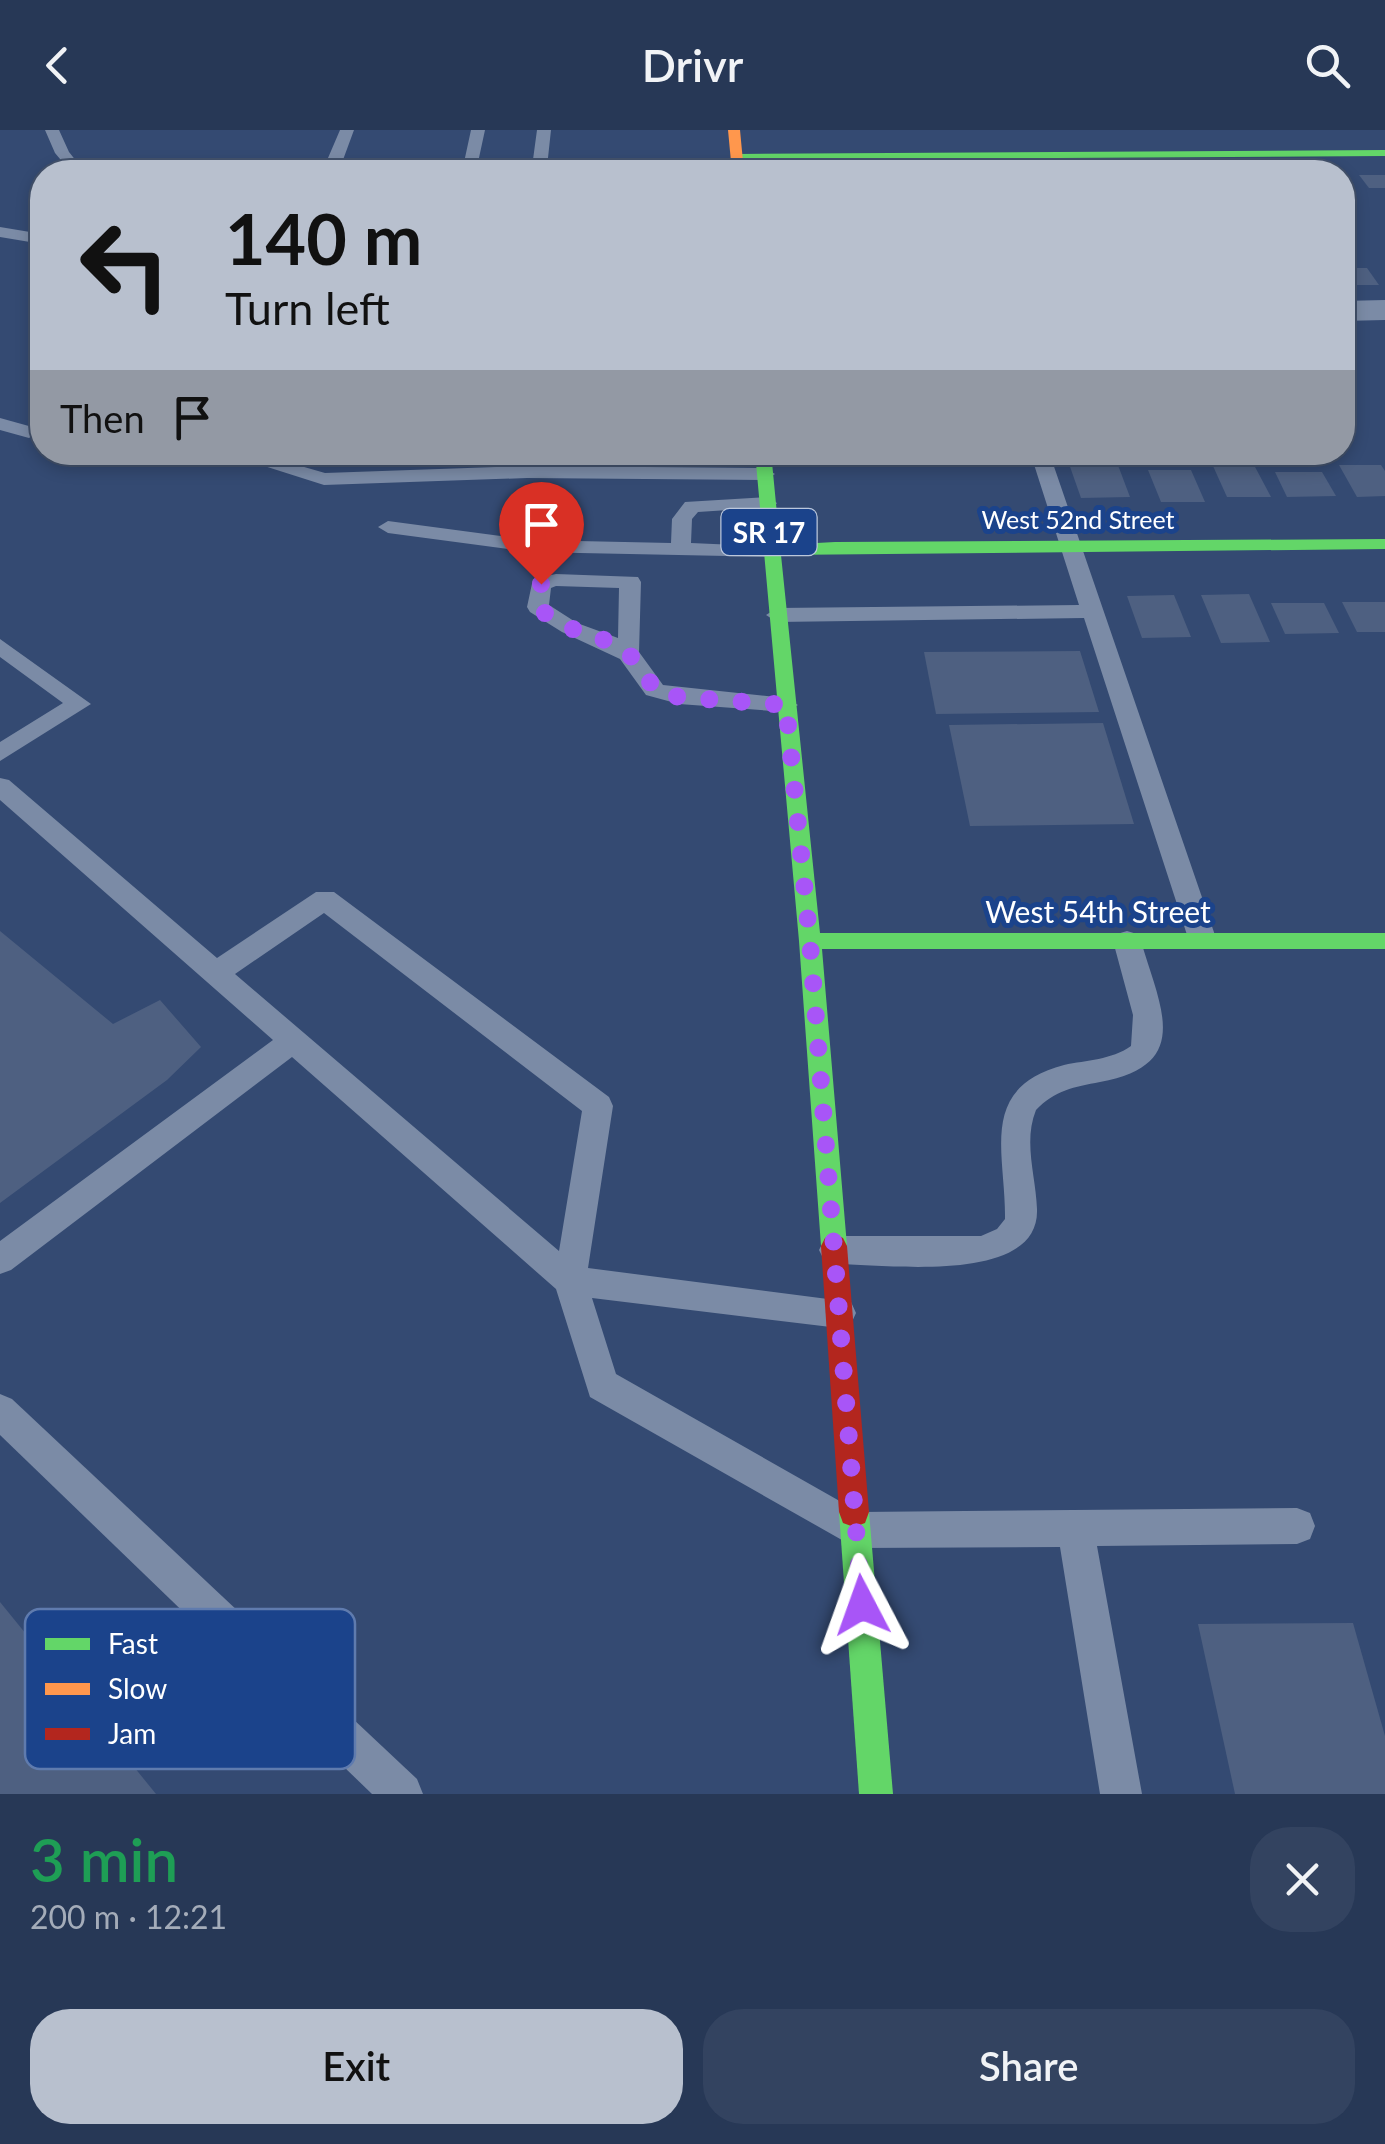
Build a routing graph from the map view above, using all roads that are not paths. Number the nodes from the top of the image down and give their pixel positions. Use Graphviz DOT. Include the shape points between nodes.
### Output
graph roads {
  1 [pos="52,130"];
  2 [pos="347,130"];
  3 [pos="478,130"];
  4 [pos="544,130"];
  5 [pos="734,130"];
  6 [pos="1385,152"];
  7 [pos="71,160"];
  8 [pos="336,160"];
  9 [pos="471,160"];
  10 [pos="540,160"];
  11 [pos="737,160"];
  12 [pos="1040,160"];
  13 [pos="0,232"];
  14 [pos="30,237"];
  15 [pos="1385,310"];
  16 [pos="1355,311"];
  17 [pos="0,424"];
  18 [pos="29,432"];
  19 [pos="273,465"];
  20 [pos="518,465"];
  21 [pos="711,465"];
  22 [pos="764,465"];
  23 [pos="1043,465"];
  24 [pos="527,472"];
  25 [pos="767,504"];
  26 [pos="388,527"];
  27 [pos="1385,544"];
  28 [pos="1068,546"];
  29 [pos="680,549"];
  30 [pos="770,552"];
  31 [pos="1090,611"];
  32 [pos="776,615"];
  33 [pos="0,646"];
  34 [pos="629,650"];
  35 [pos="786,705"];
  36 [pos="0,753"];
  37 [pos="0,786"];
  38 [pos="810,942"];
  39 [pos="1128,942"];
  40 [pos="1203,942"];
  41 [pos="1385,942"];
  42 [pos="216,973"];
  43 [pos="294,1040"];
  44 [pos="834,1250"];
  45 [pos="0,1260"];
  46 [pos="570,1281"];
  47 [pos="839,1313"];
  48 [pos="0,1411"];
  49 [pos="1298,1526"];
  50 [pos="1074,1528"];
  51 [pos="856,1530"];
  52 [pos="208,1609"];
  53 [pos="355,1749"];
  54 [pos="402,1794"];
  55 [pos="876,1794"];
  56 [pos="1121,1794"];
  1 -- 7 [label="lane"];
  2 -- 8 [label="lane"];
  3 -- 9 [label="lane"];
  4 -- 10 [label="lane"];
  5 -- 11 [label="street"];
  6 -- 12 [label="street"];
  13 -- 14 [label="lane"];
  15 -- 16 [label="street"];
  17 -- 18 [label="lane"];
  19 -- 24 [label="lane" via="324,480"];
  20 -- 24 [label="lane"];
  21 -- 24 [label="lane"];
  22 -- 25 [label="street, SR 17"];
  23 -- 28 [label="lane"];
  25 -- 29 [label="lane" via="692,506 682,518"];
  25 -- 30 [label="street, SR 17"];
  26 -- 29 [label="lane" via="531,546"];
  27 -- 28 [label="street, West 52nd Street"];
  28 -- 30 [label="street, West 52nd Street"];
  28 -- 31 [label="lane"];
  29 -- 30 [label="lane"];
  30 -- 32 [label="street, SR 17"];
  31 -- 32 [label="lane"];
  31 -- 40 [label="lane"];
  32 -- 35 [label="street, SR 17"];
  33 -- 36 [label="lane" via="78,704"];
  34 -- 34 [label="lane" via="549,618 538,607 541,584 630,582"];
  34 -- 35 [label="lane" via="654,690"];
  35 -- 38 [label="street, SR 17"];
  37 -- 42 [label="lane"];
  38 -- 39 [label="street, West 54th Street"];
  38 -- 44 [label="street, SR 17"];
  39 -- 40 [label="street, West 54th Street"];
  39 -- 44 [label="lane" via="1148,1041 1125,1066 1060,1075 1025,1102 1016,1124 1020,1223 1008,1239 983,1250"];
  40 -- 41 [label="street, West 54th Street"];
  42 -- 43 [label="lane"];
  42 -- 46 [label="lane" via="324,899 598,1106"];
  43 -- 45 [label="lane"];
  43 -- 46 [label="lane"];
  44 -- 47 [label="street, SR 17"];
  46 -- 47 [label="lane"];
  46 -- 51 [label="lane" via="602,1385"];
  47 -- 51 [label="street, SR 17"];
  48 -- 52 [label="lane"];
  49 -- 50 [label="lane"];
  50 -- 51 [label="lane"];
  50 -- 56 [label="lane"];
  51 -- 55 [label="street, SR 17"];
  53 -- 54 [label="lane"];
}
